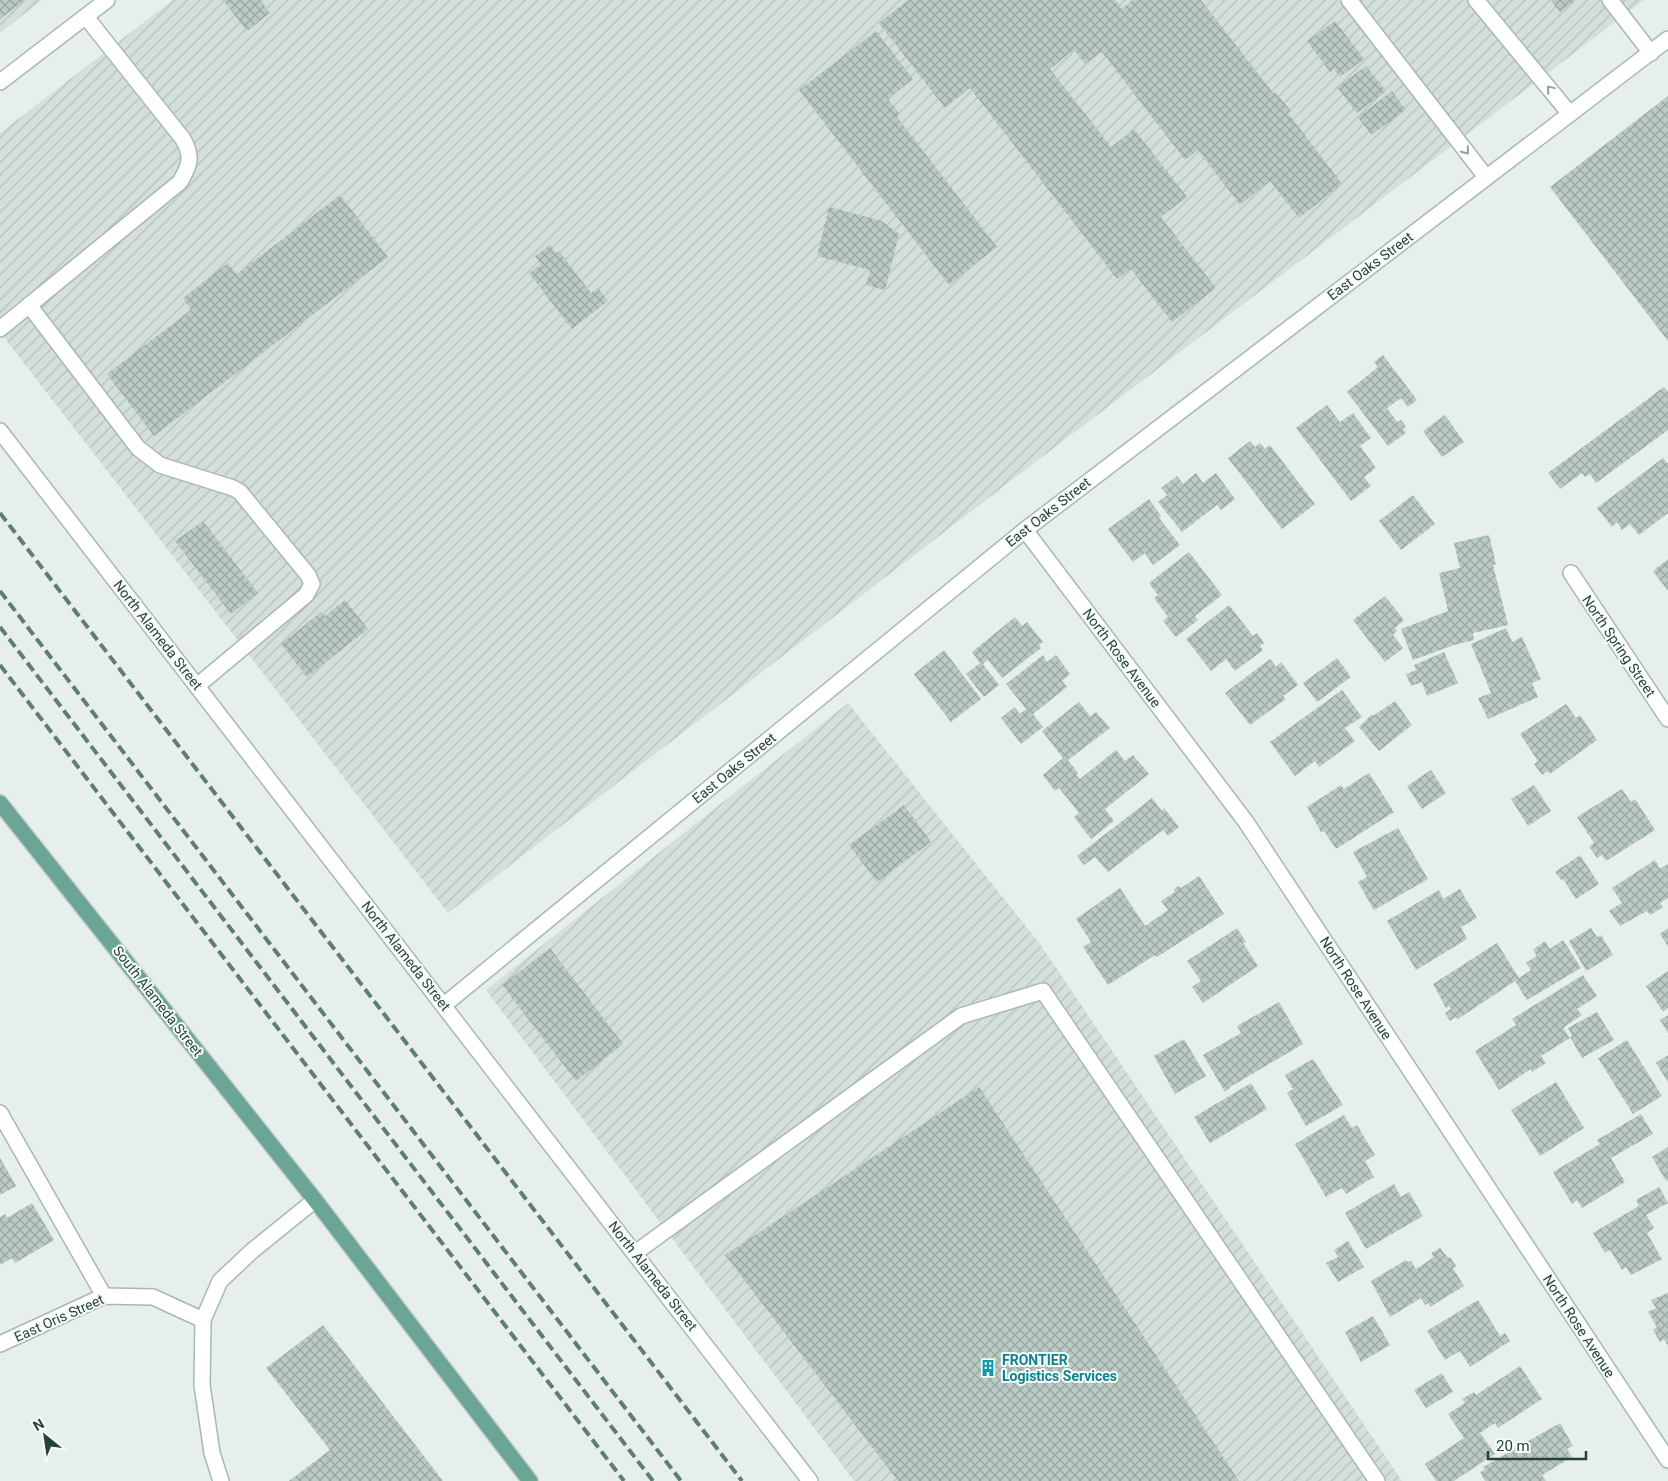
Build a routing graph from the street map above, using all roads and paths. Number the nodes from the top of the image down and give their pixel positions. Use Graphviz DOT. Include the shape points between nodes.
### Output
graph roads {
  1 [pos="107,0"];
  2 [pos="1349,0"];
  3 [pos="1476,0"];
  4 [pos="1610,0"];
  5 [pos="86,17"];
  6 [pos="1668,39"];
  7 [pos="1650,52"];
  8 [pos="0,82"];
  9 [pos="1570,114"];
  10 [pos="1486,177"];
  11 [pos="29,305"];
  12 [pos="0,329"];
  13 [pos="0,431"];
  14 [pos="1025,530"];
  15 [pos="1571,573"];
  16 [pos="197,686"];
  17 [pos="1668,719"];
  18 [pos="0,803"];
  19 [pos="444,1005"];
  20 [pos="0,1113"];
  21 [pos="315,1200"];
  22 [pos="635,1253"];
  23 [pos="104,1296"];
  24 [pos="203,1320"];
  25 [pos="0,1344"];
  26 [pos="1668,1460"];
  27 [pos="221,1481"];
  28 [pos="530,1481"];
  29 [pos="810,1481"];
  30 [pos="1377,1481"];
  1 -- 5 [label="street"];
  2 -- 10 [label="street, one-way"];
  9 -- 3 [label="street, one-way"];
  4 -- 7 [label="street"];
  5 -- 8 [label="street"];
  5 -- 11 [label="street" via="183,140 190,151 188,168 180,182"];
  6 -- 7 [label="street, East Oaks Street"];
  7 -- 9 [label="street, East Oaks Street"];
  9 -- 10 [label="street, East Oaks Street"];
  10 -- 14 [label="street, East Oaks Street"];
  11 -- 12 [label="street"];
  11 -- 16 [label="street" via="138,448 160,465 240,492 312,584 306,595"];
  13 -- 16 [label="street, North Alameda Street"];
  14 -- 19 [label="street, East Oaks Street"];
  14 -- 26 [label="street, North Rose Avenue" via="1246,822"];
  15 -- 17 [label="street, North Spring Street"];
  16 -- 19 [label="street, North Alameda Street"];
  18 -- 21 [label="main road, South Alameda Street"];
  19 -- 22 [label="street, North Alameda Street"];
  20 -- 23 [label="street"];
  21 -- 24 [label="street" via="252,1250 220,1281"];
  21 -- 28 [label="main road"];
  22 -- 29 [label="street, North Alameda Street"];
  22 -- 30 [label="street" via="961,1016 1043,991"];
  23 -- 24 [label="street, East Oris Street" via="152,1297"];
  23 -- 25 [label="street, East Oris Street"];
  24 -- 27 [label="street" via="202,1385 212,1453"];
}
